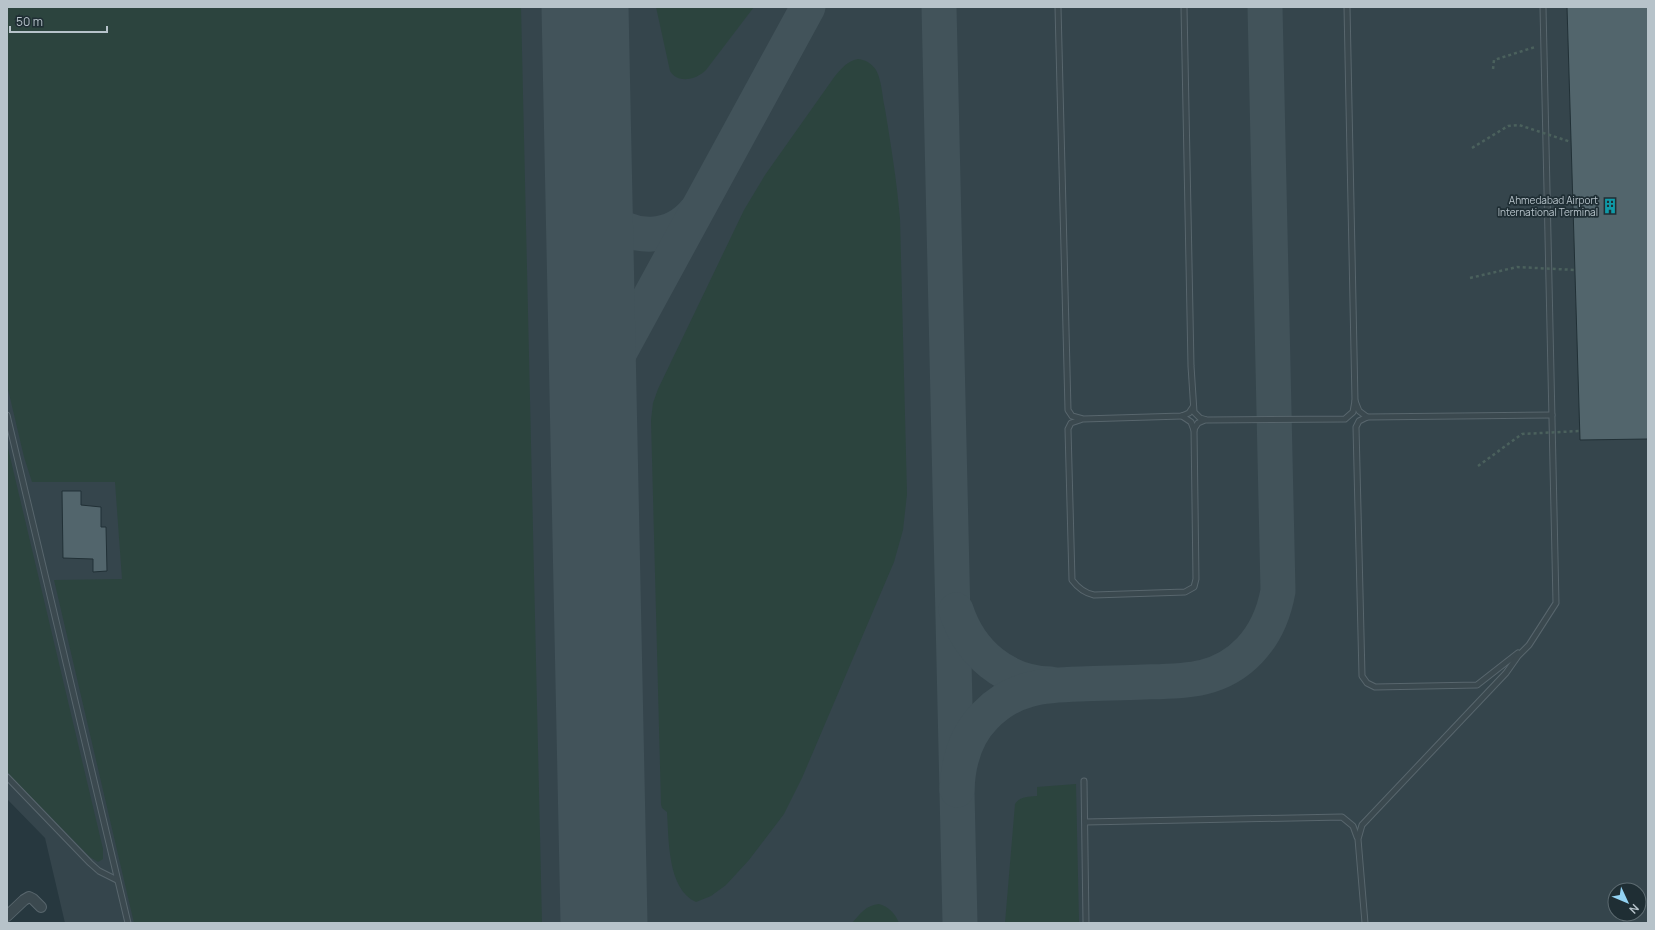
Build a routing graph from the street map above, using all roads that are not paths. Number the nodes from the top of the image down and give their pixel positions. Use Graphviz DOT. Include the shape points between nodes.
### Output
graph roads {
  1 [pos="1058,7"];
  2 [pos="1184,7"];
  3 [pos="1347,7"];
  4 [pos="1543,7"];
  5 [pos="1355,401"];
  6 [pos="1193,407"];
  7 [pos="7,415"];
  8 [pos="1552,415"];
  9 [pos="1182,416"];
  10 [pos="1367,417"];
  11 [pos="1083,419"];
  12 [pos="1345,419"];
  13 [pos="1207,420"];
  14 [pos="1194,431"];
  15 [pos="1355,432"];
  16 [pos="1529,645"];
  17 [pos="7,778"];
  18 [pos="1084,781"];
  19 [pos="1085,822"];
  20 [pos="1358,843"];
  21 [pos="117,880"];
  22 [pos="41,907"];
  23 [pos="7,916"];
  24 [pos="128,923"];
  25 [pos="1086,923"];
  26 [pos="1365,923"];
  1 -- 11 [label="lane" via="1068,410 1072,416"];
  2 -- 6 [label="lane"];
  3 -- 5 [label="lane"];
  4 -- 8 [label="lane"];
  5 -- 10 [label="lane" via="1360,413"];
  5 -- 12 [label="lane" via="1353,412"];
  6 -- 9 [label="lane" via="1190,413"];
  6 -- 13 [label="lane" via="1198,417"];
  7 -- 21 [label="lane"];
  8 -- 10 [label="lane"];
  8 -- 16 [label="lane" via="1556,603"];
  9 -- 11 [label="lane"];
  9 -- 14 [label="lane" via="1190,422"];
  10 -- 15 [label="lane" via="1359,421"];
  11 -- 14 [label="lane" via="1073,421 1068,429 1072,580 1080,589 1094,595 1185,592 1194,587"];
  12 -- 13 [label="lane"];
  12 -- 15 [label="lane" via="1351,422"];
  13 -- 14 [label="lane" via="1198,422"];
  15 -- 16 [label="lane" via="1362,676 1365,681 1375,687 1477,685"];
  16 -- 20 [label="lane" via="1500,679 1364,821"];
  17 -- 21 [label="lane" via="90,863"];
  18 -- 19 [label="lane"];
  19 -- 20 [label="lane" via="1342,817 1357,834"];
  19 -- 25 [label="lane"];
  20 -- 26 [label="lane"];
  21 -- 24 [label="lane"];
  22 -- 23 [label="street" via="29,897"];
}
